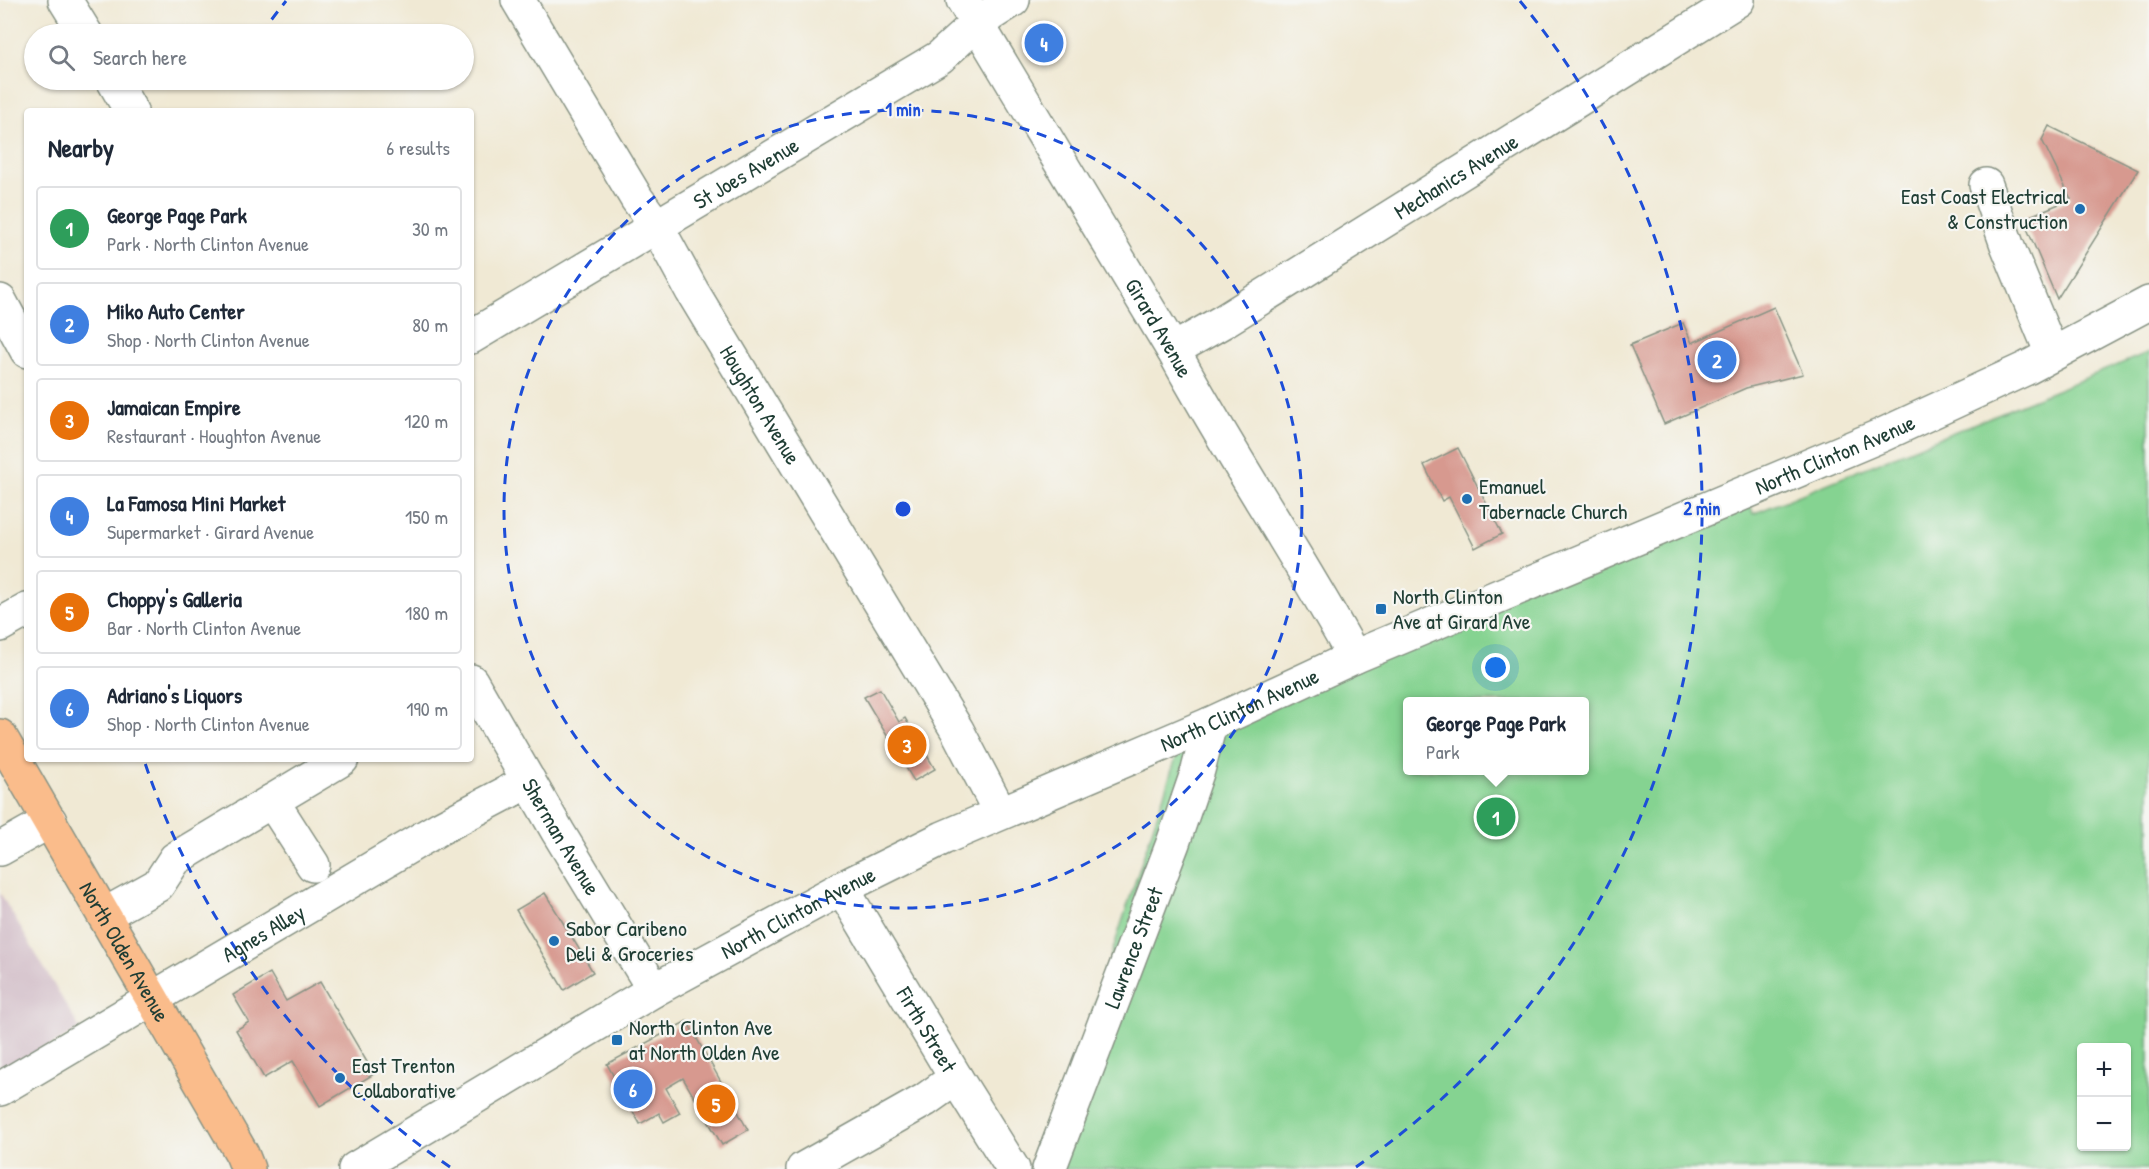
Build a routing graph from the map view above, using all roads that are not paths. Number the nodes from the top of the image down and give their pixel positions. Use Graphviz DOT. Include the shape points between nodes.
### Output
graph roads {
  1 [pos="65,0"];
  2 [pos="518,0"];
  3 [pos="1013,0"];
  4 [pos="1738,0"];
  5 [pos="970,11"];
  6 [pos="80,24"];
  7 [pos="118,90"];
  8 [pos="129,108"];
  9 [pos="1986,185"];
  10 [pos="656,225"];
  11 [pos="0,301"];
  12 [pos="2149,303"];
  13 [pos="474,335"];
  14 [pos="24,345"];
  15 [pos="1173,350"];
  16 [pos="2052,354"];
  17 [pos="24,612"];
  18 [pos="0,625"];
  19 [pos="1354,657"];
  20 [pos="474,686"];
  21 [pos="1210,723"];
  22 [pos="0,736"];
  23 [pos="337,762"];
  24 [pos="529,781"];
  25 [pos="272,801"];
  26 [pos="1000,812"];
  27 [pos="50,821"];
  28 [pos="0,849"];
  29 [pos="313,866"];
  30 [pos="842,888"];
  31 [pos="104,915"];
  32 [pos="654,990"];
  33 [pos="151,999"];
  34 [pos="956,1078"];
  35 [pos="0,1089"];
  36 [pos="248,1169"];
  37 [pos="355,1169"];
  38 [pos="803,1169"];
  39 [pos="1013,1169"];
  40 [pos="1049,1169"];
  1 -- 6 [label="street"];
  2 -- 10 [label="street, Houghton Avenue"];
  3 -- 5 [label="street, St Joes Avenue"];
  4 -- 15 [label="street, Mechanics Avenue"];
  5 -- 10 [label="street, St Joes Avenue" via="940,57"];
  5 -- 15 [label="street, Girard Avenue"];
  7 -- 8 [label="street"];
  9 -- 16 [label="street"];
  10 -- 13 [label="street, St Joes Avenue"];
  10 -- 26 [label="street, Houghton Avenue" via="957,730"];
  11 -- 14 [label="street"];
  12 -- 16 [label="street, North Clinton Avenue"];
  15 -- 19 [label="street, Girard Avenue"];
  16 -- 19 [label="street, North Clinton Avenue" via="1882,435"];
  17 -- 18 [label="street"];
  19 -- 21 [label="street, North Clinton Avenue"];
  20 -- 24 [label="street, Sherman Avenue"];
  21 -- 26 [label="street, North Clinton Avenue"];
  21 -- 40 [label="street, Lawrence Street" via="1173,843"];
  22 -- 27 [label="main road, North Olden Avenue"];
  23 -- 25 [label="street"];
  24 -- 32 [label="street, Sherman Avenue"];
  24 -- 33 [label="street, Agnes Alley" via="440,828"];
  25 -- 29 [label="street"];
  25 -- 31 [label="street" via="175,859 158,885"];
  26 -- 30 [label="street, North Clinton Avenue"];
  27 -- 28 [label="street"];
  27 -- 31 [label="main road, North Olden Avenue"];
  30 -- 32 [label="street, North Clinton Avenue"];
  30 -- 34 [label="street, Firth Street"];
  31 -- 33 [label="main road, North Olden Avenue"];
  32 -- 37 [label="street, North Clinton Avenue"];
  33 -- 35 [label="street, Agnes Alley"];
  33 -- 36 [label="main road, North Olden Avenue"];
  34 -- 38 [label="street" via="925,1100"];
  34 -- 39 [label="street, Firth Street"];
}
